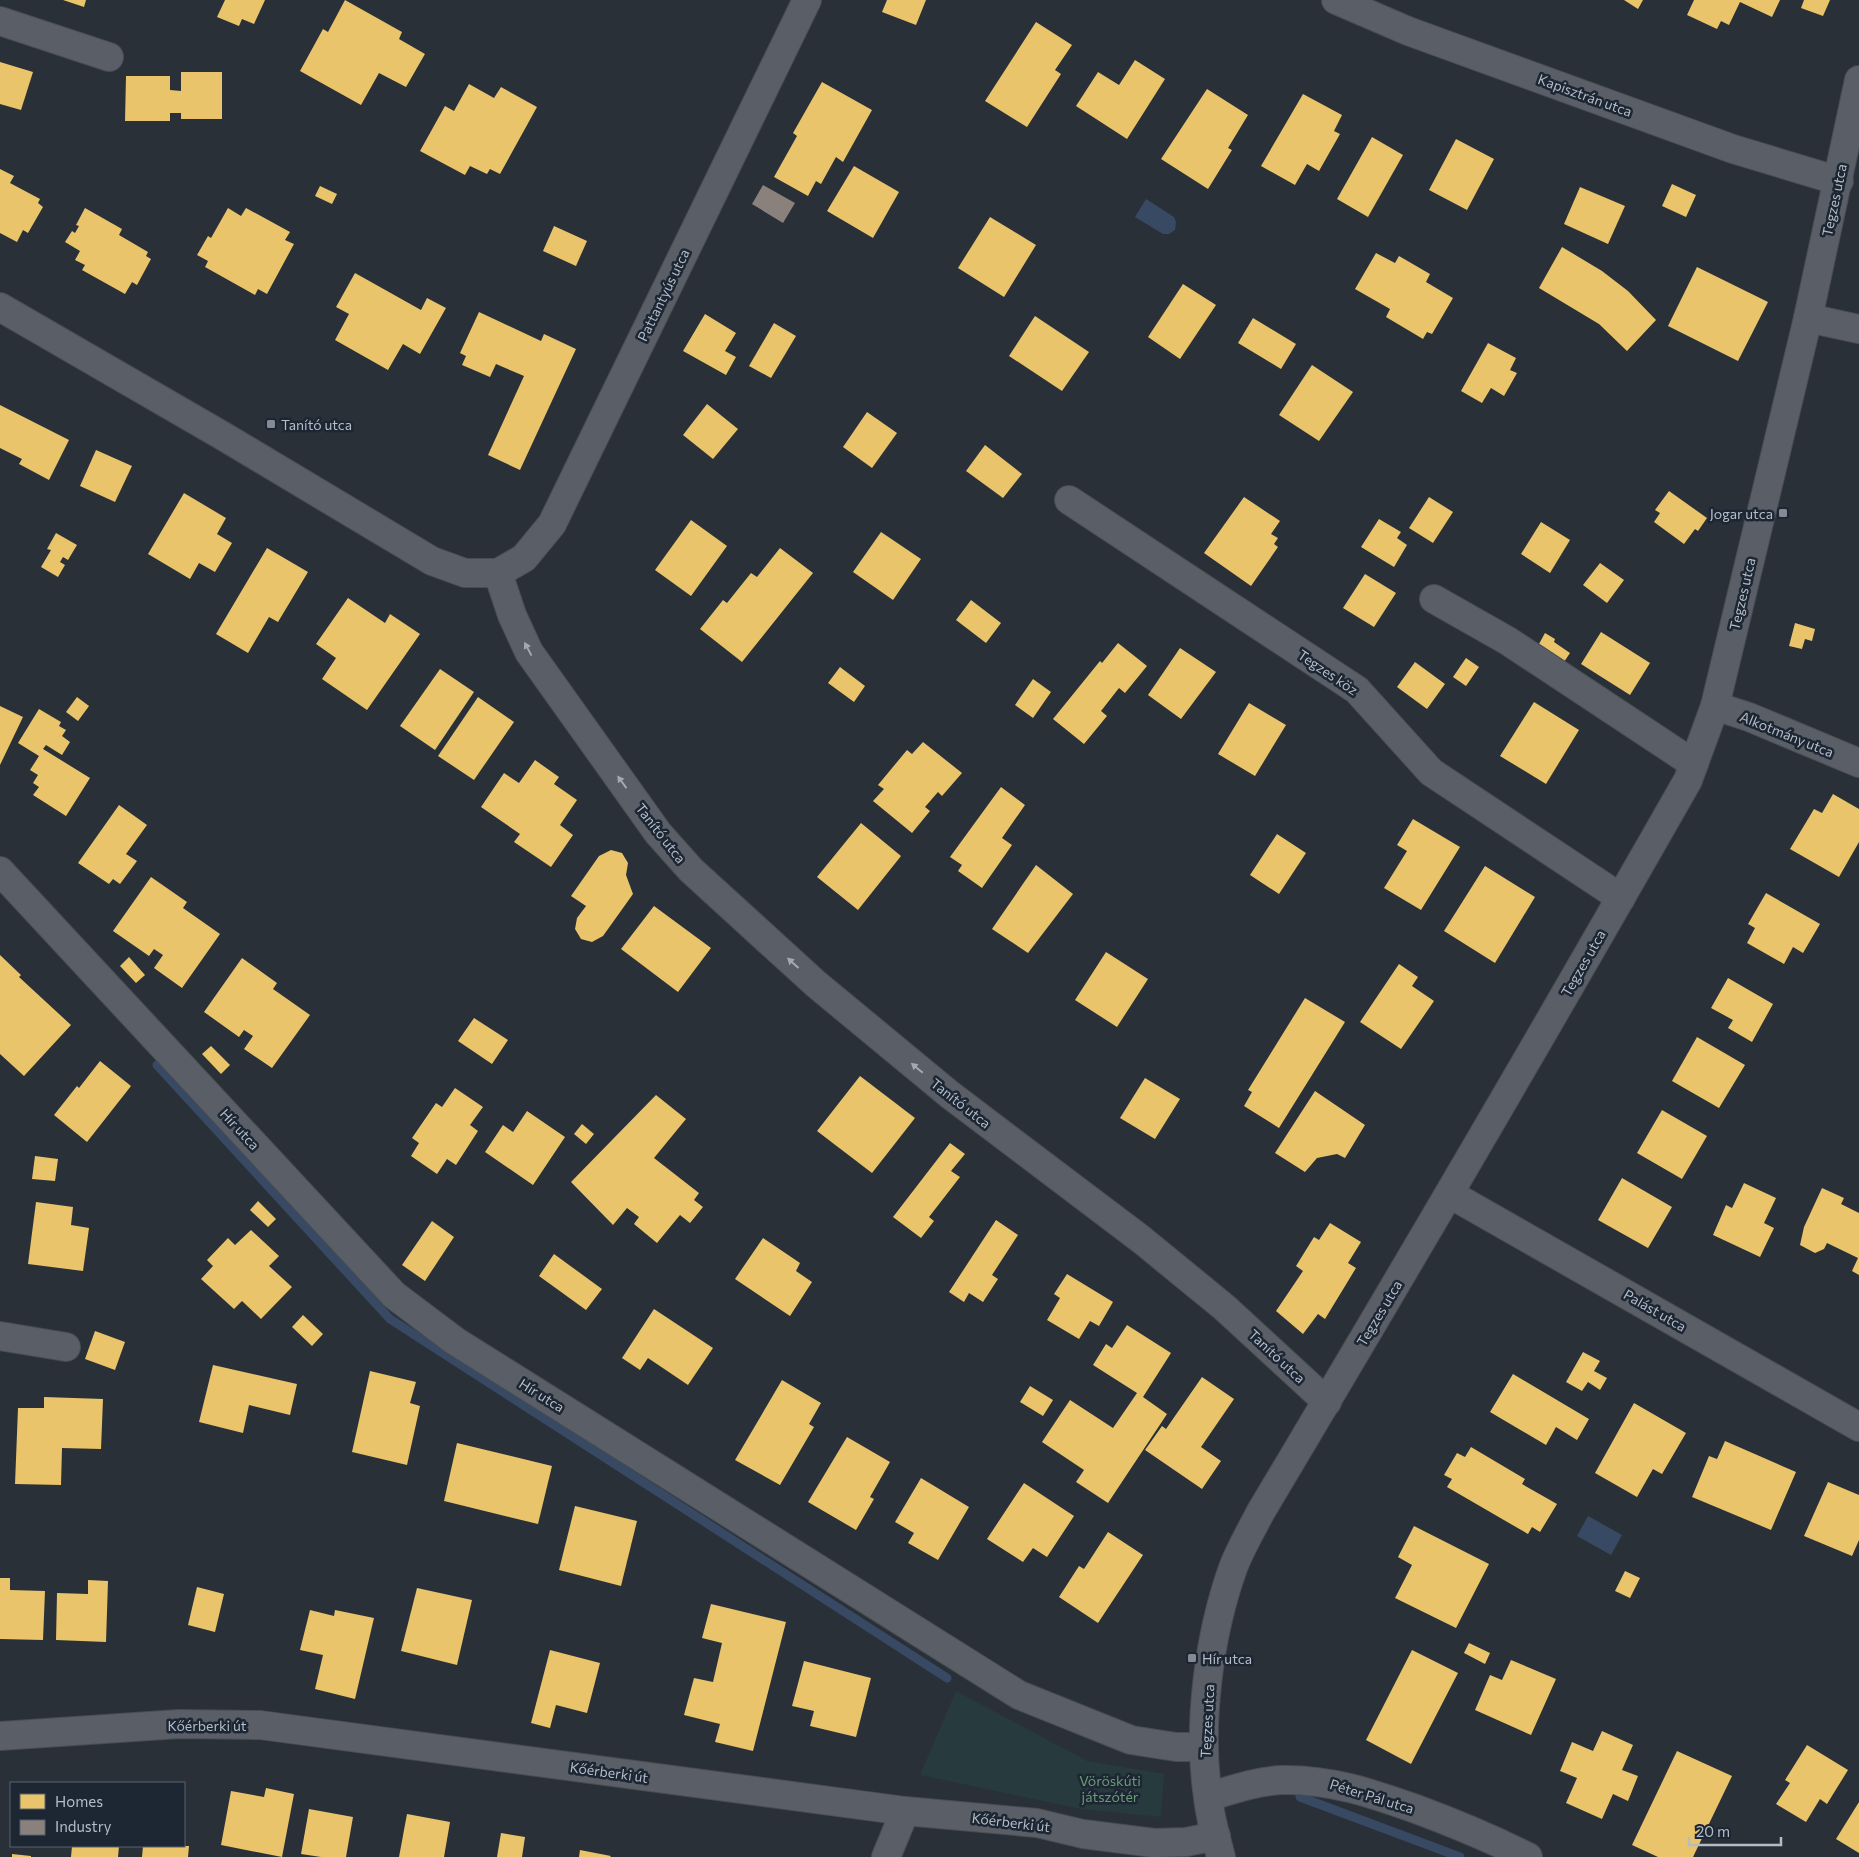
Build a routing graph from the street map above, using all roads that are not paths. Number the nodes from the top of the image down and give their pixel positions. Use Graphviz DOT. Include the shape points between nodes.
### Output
graph roads {
  1 [pos="807,0"];
  2 [pos="1336,0"];
  3 [pos="0,21"];
  4 [pos="109,57"];
  5 [pos="1859,80"];
  6 [pos="1838,182"];
  7 [pos="0,307"];
  8 [pos="1808,318"];
  9 [pos="1859,329"];
  10 [pos="1069,500"];
  11 [pos="498,573"];
  12 [pos="1434,599"];
  13 [pos="1715,706"];
  14 [pos="1859,763"];
  15 [pos="1694,764"];
  16 [pos="0,871"];
  17 [pos="1621,898"];
  18 [pos="1450,1194"];
  19 [pos="0,1336"];
  20 [pos="66,1347"];
  21 [pos="1327,1402"];
  22 [pos="1859,1427"];
  23 [pos="0,1736"];
  24 [pos="1204,1747"];
  25 [pos="1208,1797"];
  26 [pos="905,1811"];
  27 [pos="1218,1847"];
  28 [pos="886,1857"];
  29 [pos="1528,1857"];
  1 -- 11 [label="street, Pattantyús utca" via="552,524 524,558"];
  2 -- 6 [label="street, Kapisztrán utca" via="1408,31 1733,149"];
  3 -- 4 [label="street"];
  5 -- 6 [label="street, Tegzes utca"];
  6 -- 8 [label="street, Tegzes utca"];
  7 -- 11 [label="street" via="432,561 465,573"];
  8 -- 9 [label="street"];
  8 -- 13 [label="street, Tegzes utca"];
  10 -- 17 [label="street, Tegzes köz" via="1357,690 1431,772"];
  21 -- 11 [label="street, Tanító utca, one-way" via="1225,1308 1142,1240 949,1094 816,984 691,870 658,833 529,652"];
  12 -- 15 [label="street" via="1508,641"];
  13 -- 14 [label="street, Alkotmány utca"];
  13 -- 15 [label="street, Tegzes utca"];
  15 -- 17 [label="street, Tegzes utca"];
  16 -- 24 [label="street, Hír utca" via="394,1295 455,1340 1019,1696 1130,1740 1176,1747"];
  17 -- 18 [label="street, Tegzes utca"];
  18 -- 21 [label="street, Tegzes utca"];
  18 -- 22 [label="street, Palást utca"];
  19 -- 20 [label="street"];
  21 -- 24 [label="street, Tegzes utca" via="1260,1513 1234,1567 1218,1618"];
  23 -- 26 [label="street, Kőérberki út" via="178,1724 260,1725"];
  24 -- 25 [label="street, Tegzes utca"];
  25 -- 27 [label="street, Tegzes utca"];
  25 -- 29 [label="street, Péter Pál utca" via="1280,1780 1322,1781 1374,1794 1434,1816"];
  26 -- 27 [label="street, Kőérberki út" via="1037,1823 1083,1834 1154,1843 1186,1842"];
  26 -- 28 [label="street"];
}
